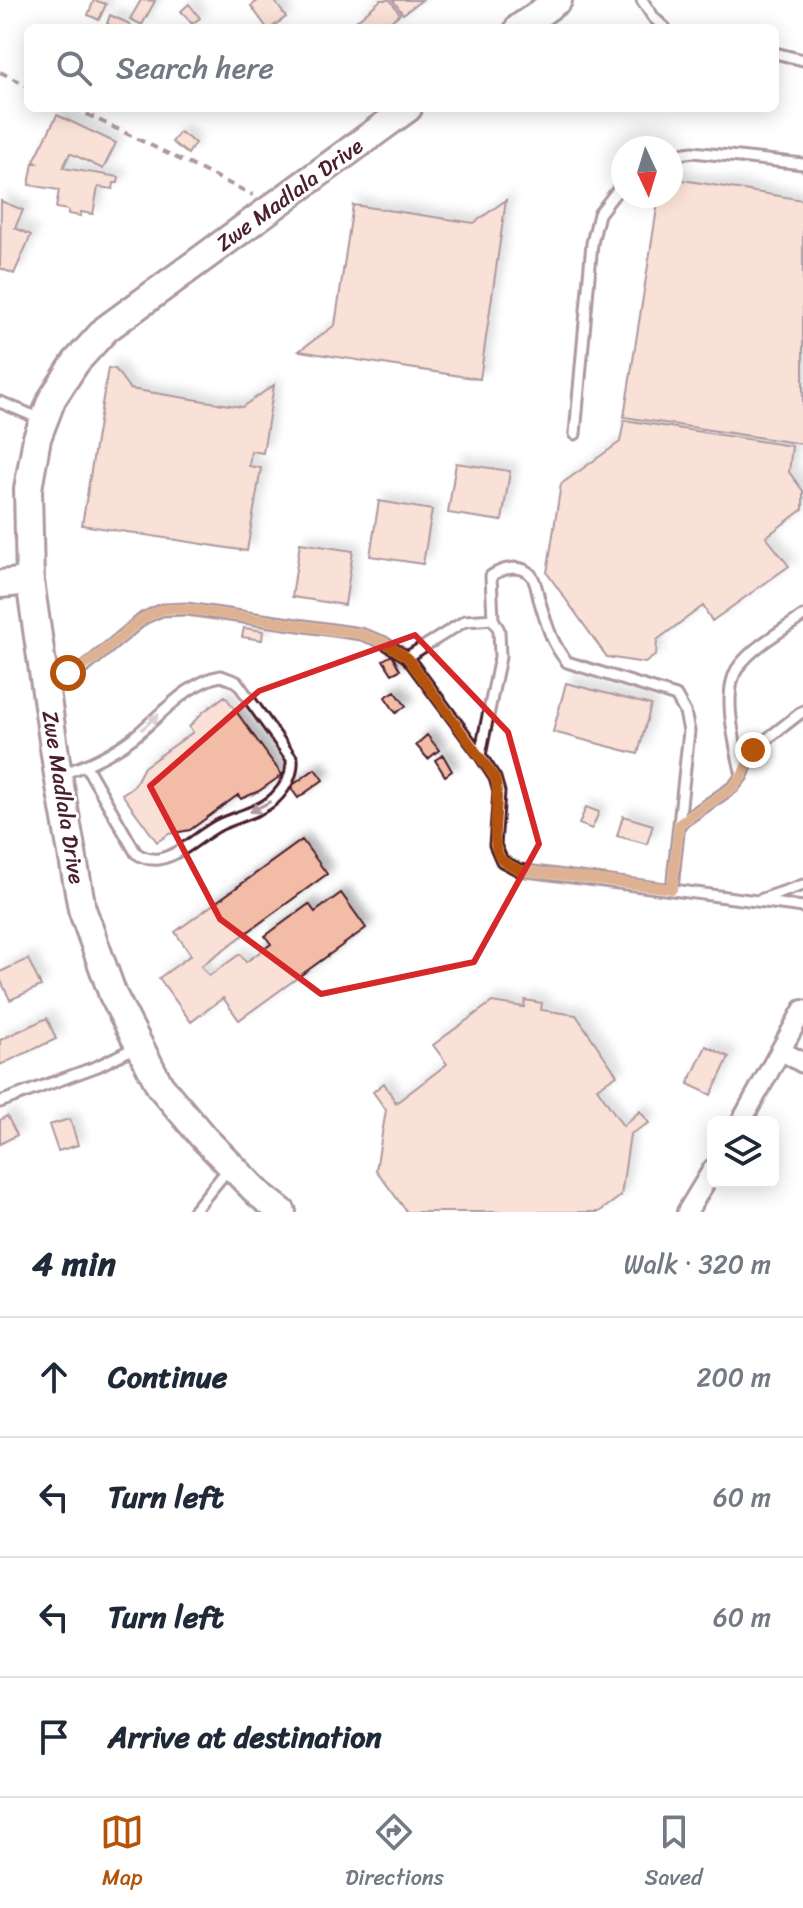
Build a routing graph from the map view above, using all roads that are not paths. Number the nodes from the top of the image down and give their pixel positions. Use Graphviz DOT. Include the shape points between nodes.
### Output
graph roads {
  1 [pos="558,0"];
  2 [pos="642,0"];
  3 [pos="525,24"];
  4 [pos="661,24"];
  5 [pos="779,54"];
  6 [pos="803,60"];
  7 [pos="402,112"];
  8 [pos="683,153"];
  9 [pos="803,164"];
  10 [pos="611,198"];
  11 [pos="0,402"];
  12 [pos="44,420"];
  13 [pos="575,434"];
  14 [pos="30,581"];
  15 [pos="0,584"];
  16 [pos="803,616"];
  17 [pos="493,619"];
  18 [pos="407,657"];
  19 [pos="45,680"];
  20 [pos="803,711"];
  21 [pos="480,755"];
  22 [pos="86,766"];
  23 [pos="58,775"];
  24 [pos="742,776"];
  25 [pos="679,824"];
  26 [pos="803,885"];
  27 [pos="672,889"];
  28 [pos="759,900"];
  29 [pos="803,907"];
  30 [pos="803,1010"];
  31 [pos="139,1045"];
  32 [pos="782,1051"];
  33 [pos="803,1063"];
  34 [pos="0,1102"];
  35 [pos="744,1116"];
  36 [pos="231,1166"];
  37 [pos="707,1179"];
  38 [pos="193,1212"];
  39 [pos="282,1212"];
  40 [pos="687,1212"];
  1 -- 3 [label="street"];
  2 -- 4 [label="lane"];
  5 -- 6 [label="lane"];
  7 -- 12 [label="street, Zwe Madlala Drive" via="106,329 76,362"];
  8 -- 9 [label="lane"];
  10 -- 13 [label="lane" via="599,214 592,243"];
  11 -- 12 [label="lane"];
  12 -- 14 [label="street, Zwe Madlala Drive" via="28,489"];
  14 -- 15 [label="street"];
  14 -- 19 [label="street, Zwe Madlala Drive"];
  16 -- 24 [label="lane" via="737,668 730,704"];
  17 -- 18 [label="lane" via="465,621"];
  17 -- 21 [label="lane" via="500,657"];
  17 -- 25 [label="lane" via="491,576 500,570 524,570 532,576 549,634 567,662 676,696 689,731"];
  18 -- 19 [label="lane" via="361,634 162,610 144,618 85,667"];
  18 -- 21 [label="lane"];
  19 -- 23 [label="street, Zwe Madlala Drive"];
  20 -- 24 [label="lane" via="753,750"];
  21 -- 27 [label="lane" via="499,792 495,845 502,861 519,870"];
  22 -- 22 [label="lane, one-way" via="134,737 197,686 221,676 233,679 246,695 290,752 293,767 284,788 265,806 154,859 136,853"];
  22 -- 23 [label="lane"];
  23 -- 31 [label="street, Zwe Madlala Drive" via="82,909 113,995"];
  24 -- 25 [label="lane"];
  25 -- 27 [label="lane"];
  26 -- 28 [label="lane"];
  27 -- 28 [label="lane"];
  28 -- 29 [label="lane"];
  30 -- 32 [label="street"];
  31 -- 34 [label="lane"];
  31 -- 36 [label="street, Zwe Madlala Drive" via="160,1086"];
  32 -- 33 [label="street"];
  32 -- 35 [label="street"];
  36 -- 38 [label="lane"];
  36 -- 39 [label="street, Zwe Madlala Drive"];
  37 -- 40 [label="street"];
}
